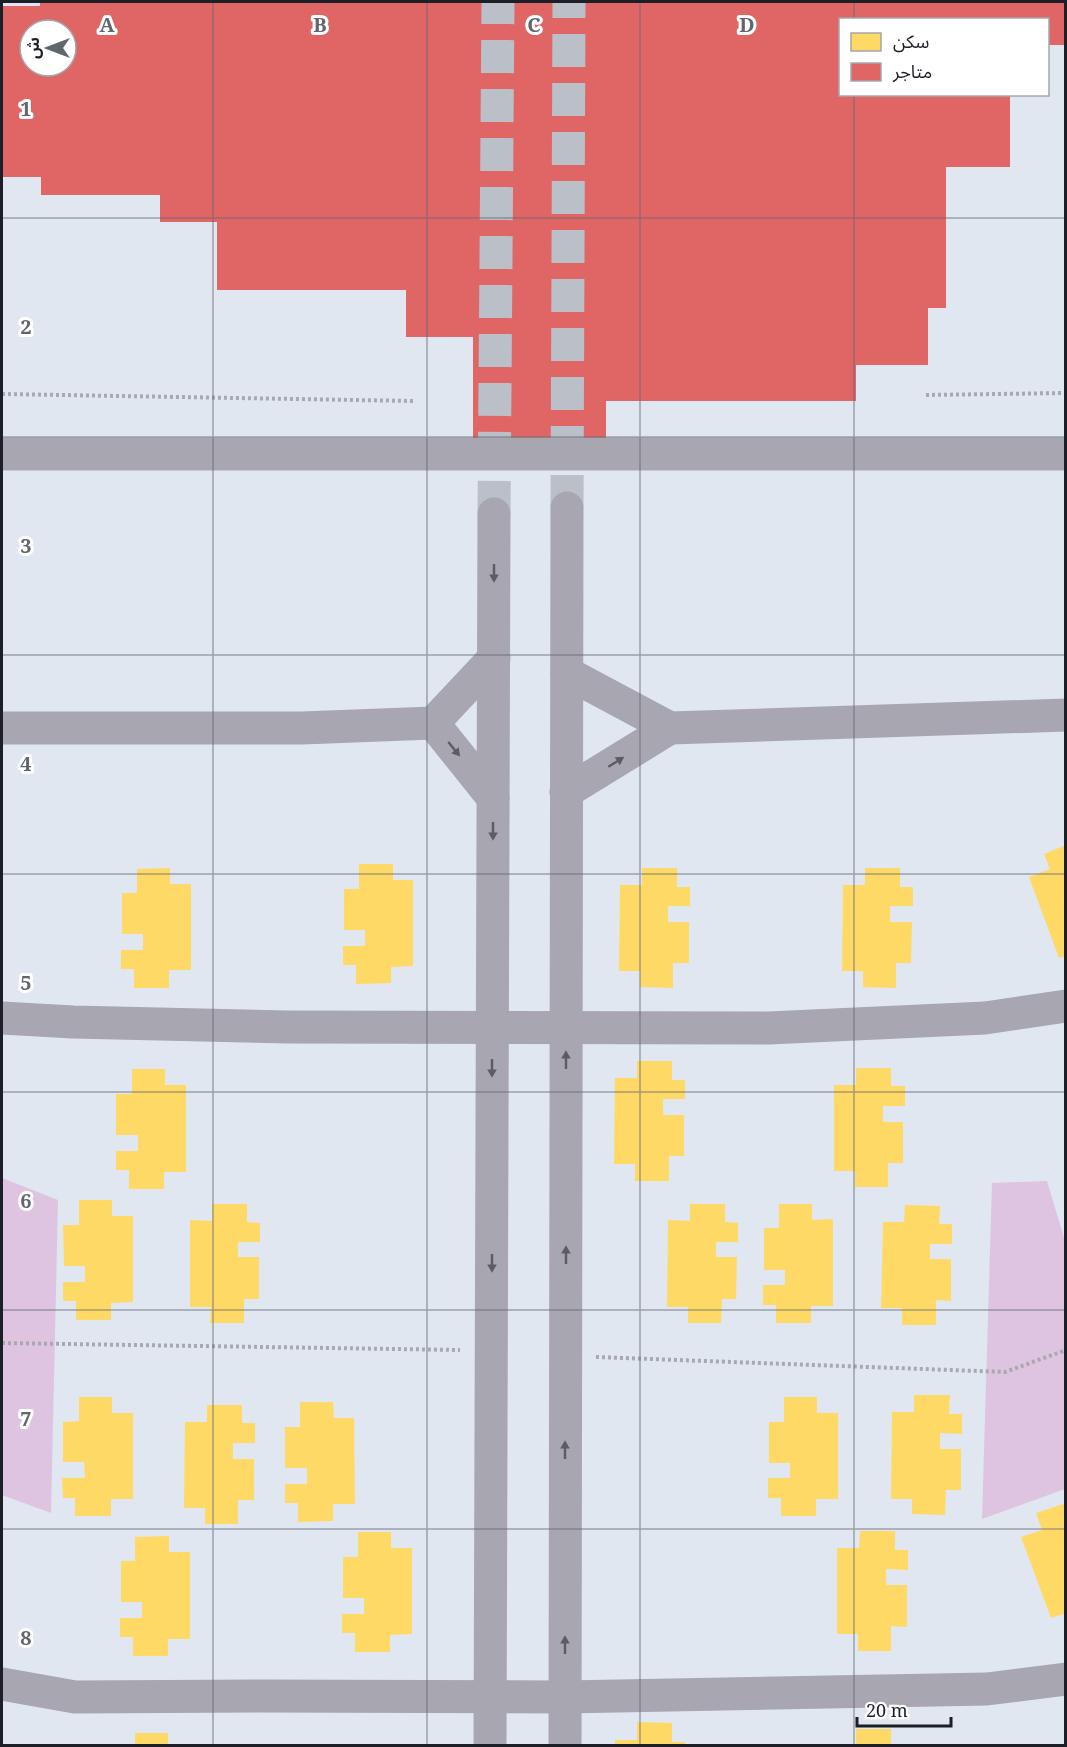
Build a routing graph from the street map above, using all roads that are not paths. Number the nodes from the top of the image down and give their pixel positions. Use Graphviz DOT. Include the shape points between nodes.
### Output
graph roads {
  1 [pos="2,454"];
  2 [pos="1065,454"];
  3 [pos="567,508"];
  4 [pos="494,514"];
  5 [pos="494,658"];
  6 [pos="567,673"];
  7 [pos="1065,715"];
  8 [pos="433,723"];
  9 [pos="2,728"];
  10 [pos="670,728"];
  11 [pos="566,792"];
  12 [pos="493,798"];
  13 [pos="1065,1006"];
  14 [pos="2,1018"];
  15 [pos="493,1027"];
  16 [pos="566,1027"];
  17 [pos="1065,1679"];
  18 [pos="2,1684"];
  19 [pos="565,1697"];
  20 [pos="490,1698"];
  21 [pos="490,1746"];
  22 [pos="565,1746"];
  1 -- 2 [label="street"];
  3 -- 6 [label="street"];
  4 -- 5 [label="street, one-way"];
  5 -- 8 [label="street"];
  5 -- 12 [label="street"];
  6 -- 10 [label="street"];
  6 -- 11 [label="street"];
  7 -- 10 [label="street"];
  8 -- 9 [label="street" via="302,728"];
  8 -- 12 [label="street, one-way"];
  11 -- 10 [label="street, one-way"];
  11 -- 16 [label="street"];
  12 -- 15 [label="street, one-way"];
  13 -- 16 [label="street" via="985,1018 781,1027"];
  14 -- 15 [label="street" via="288,1027"];
  15 -- 16 [label="street"];
  15 -- 20 [label="street, one-way"];
  19 -- 16 [label="street, one-way"];
  17 -- 19 [label="street" via="987,1689"];
  18 -- 20 [label="street" via="75,1697"];
  19 -- 20 [label="street"];
  19 -- 22 [label="street"];
  20 -- 21 [label="street"];
}
